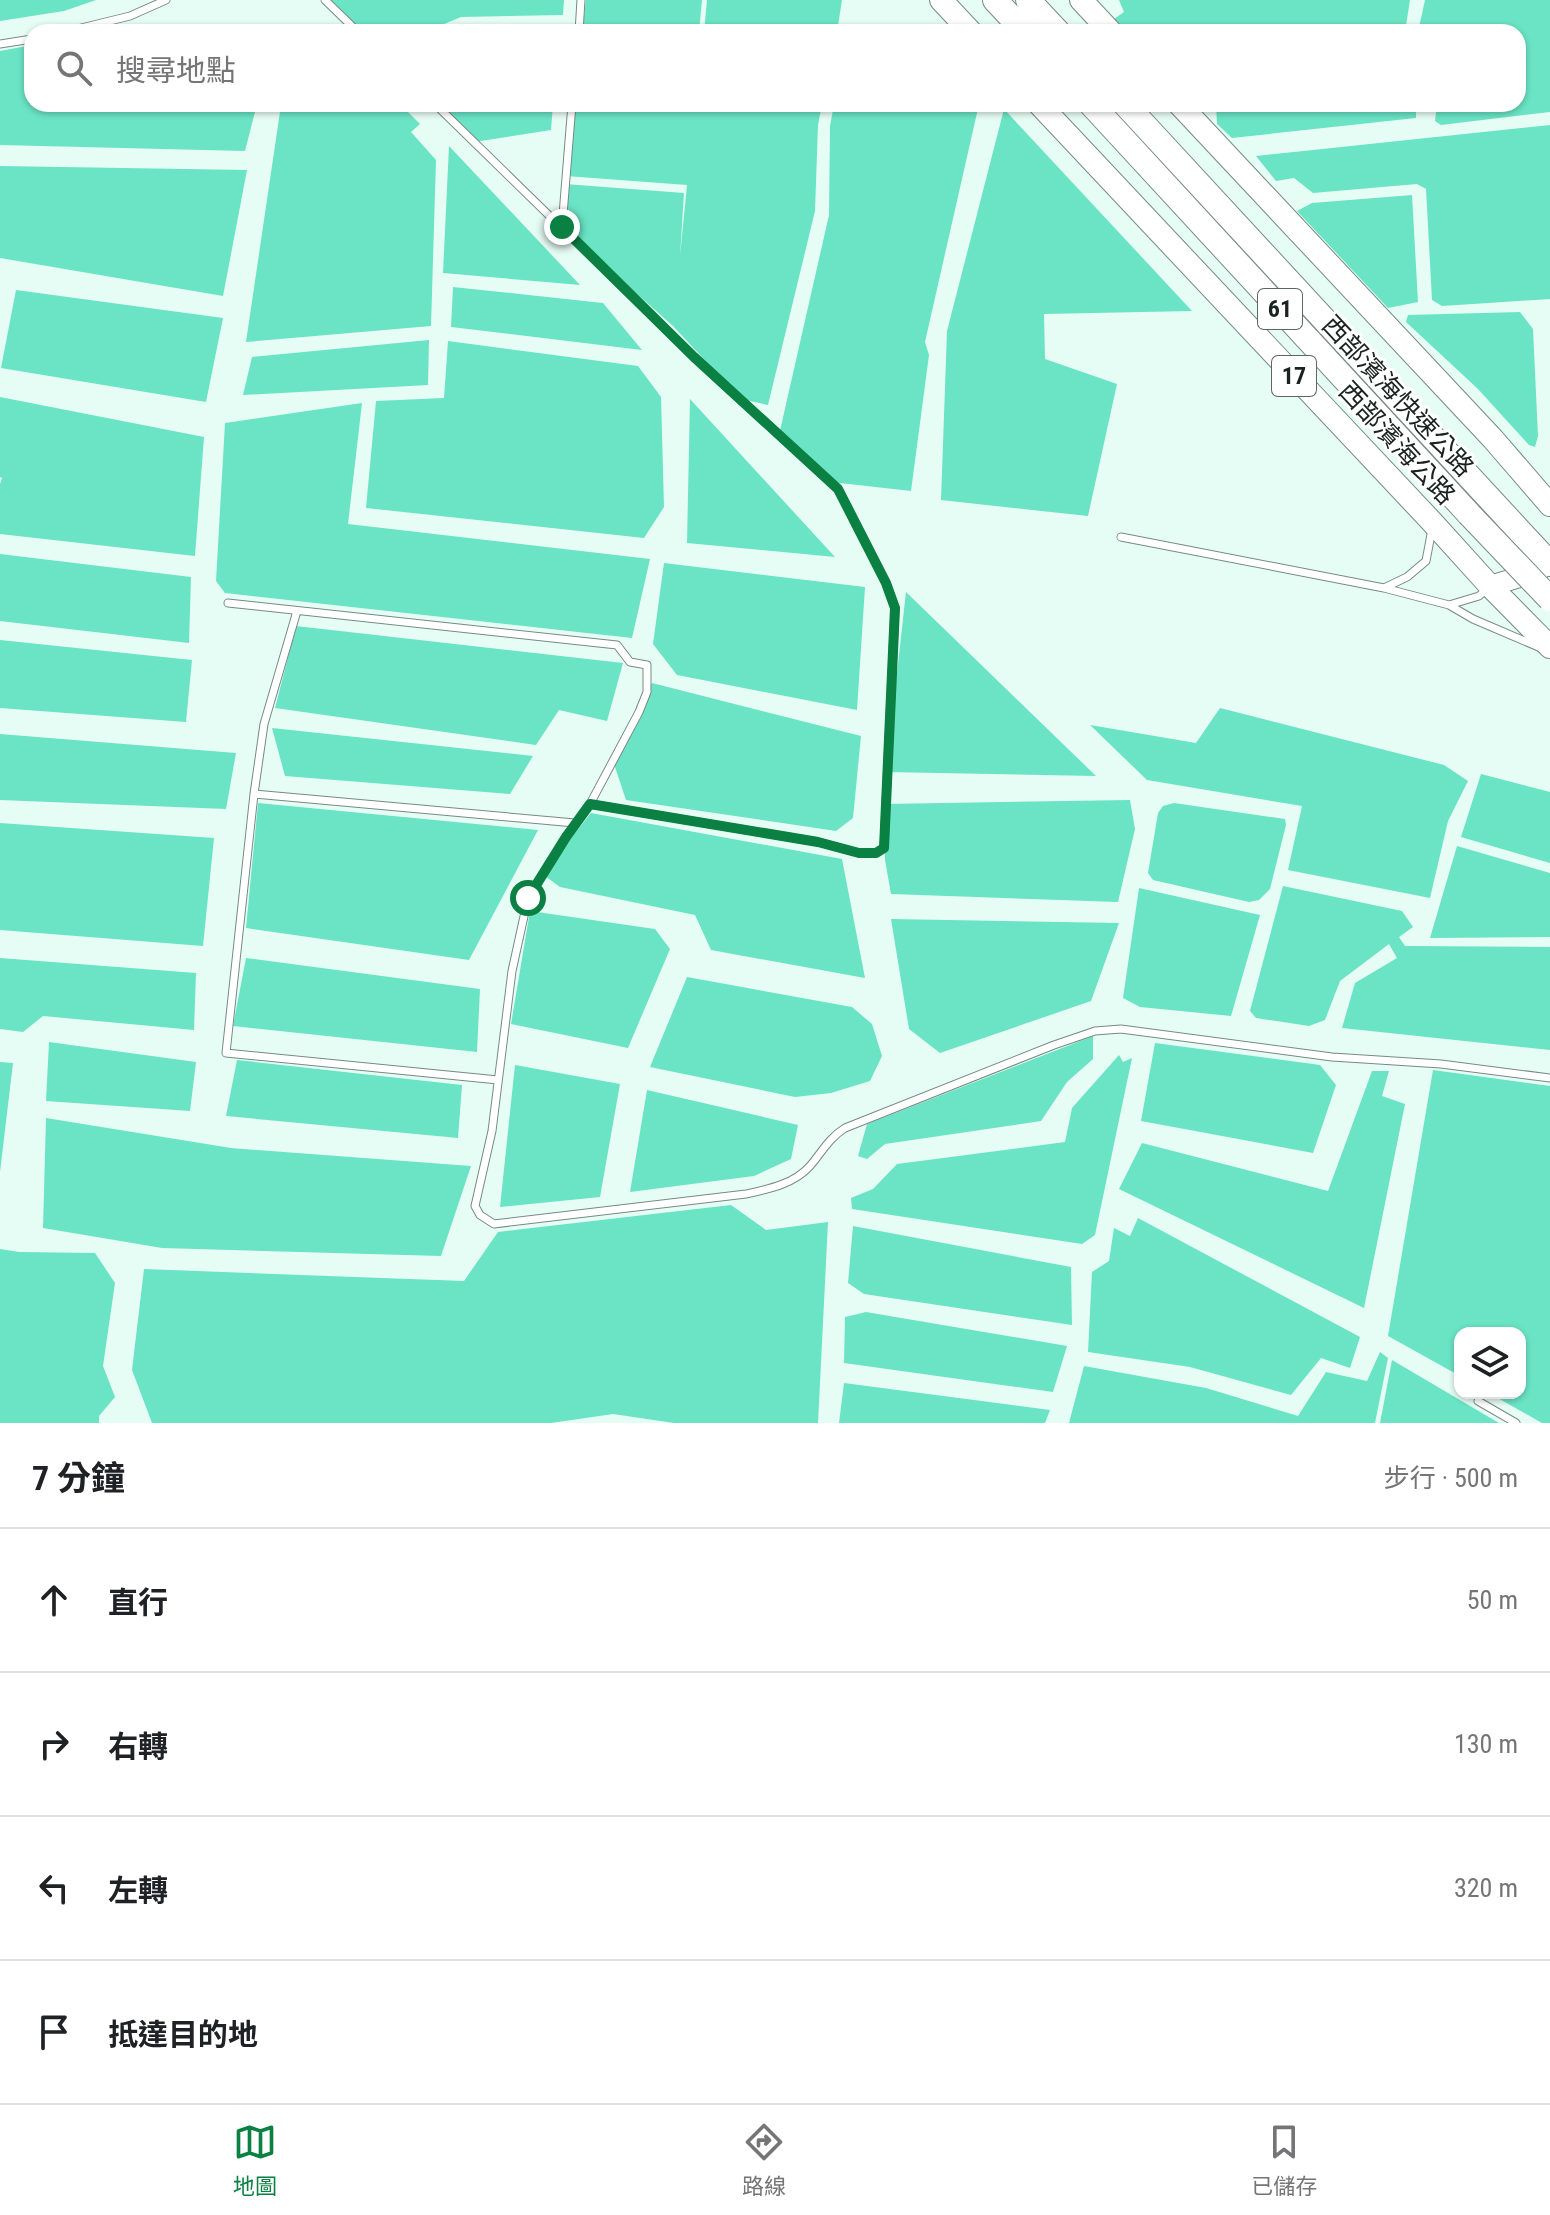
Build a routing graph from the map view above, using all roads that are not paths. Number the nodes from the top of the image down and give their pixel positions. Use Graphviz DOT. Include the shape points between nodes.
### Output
graph roads {
  1 [pos="166,0"];
  2 [pos="325,0"];
  3 [pos="581,0"];
  4 [pos="941,0"];
  5 [pos="995,0"];
  6 [pos="1028,0"];
  7 [pos="1081,0"];
  8 [pos="98,24"];
  9 [pos="350,24"];
  10 [pos="580,24"];
  11 [pos="964,24"];
  12 [pos="1018,24"];
  13 [pos="1050,24"];
  14 [pos="1104,24"];
  15 [pos="24,40"];
  16 [pos="0,44"];
  17 [pos="443,112"];
  18 [pos="571,112"];
  19 [pos="1047,112"];
  20 [pos="1098,112"];
  21 [pos="1132,112"];
  22 [pos="1186,112"];
  23 [pos="562,227"];
  24 [pos="1550,505"];
  25 [pos="1433,523"];
  26 [pos="1121,537"];
  27 [pos="1550,566"];
  28 [pos="1490,586"];
  29 [pos="1384,588"];
  30 [pos="1550,599"];
  31 [pos="228,603"];
  32 [pos="1449,605"];
  33 [pos="297,611"];
  34 [pos="1550,649"];
  35 [pos="254,794"];
  36 [pos="590,804"];
  37 [pos="575,823"];
  38 [pos="1550,1078"];
  39 [pos="498,1080"];
  40 [pos="1478,1401"];
  41 [pos="1516,1423"];
  1 -- 8 [label="lane"];
  2 -- 9 [label="lane"];
  3 -- 10 [label="lane"];
  4 -- 11 [label="main road"];
  5 -- 12 [label="highway"];
  6 -- 13 [label="highway"];
  7 -- 14 [label="main road"];
  15 -- 16 [label="lane"];
  17 -- 23 [label="lane"];
  18 -- 23 [label="lane"];
  19 -- 25 [label="main road, 西部濱海公路 / 17"];
  20 -- 30 [label="highway, 西部濱海快速公路 / 61, bridge"];
  21 -- 27 [label="highway, 西部濱海快速公路 / 61"];
  22 -- 24 [label="main road"];
  23 -- 36 [label="lane" via="838,489 895,608 884,848 859,853"];
  25 -- 28 [label="main road, 西部濱海公路 / 17"];
  25 -- 29 [label="lane" via="1426,561"];
  26 -- 29 [label="lane"];
  27 -- 28 [label="street"];
  28 -- 32 [label="lane" via="1479,596"];
  28 -- 34 [label="main road, 西部濱海公路 / 17"];
  29 -- 32 [label="lane"];
  31 -- 33 [label="lane"];
  32 -- 34 [label="lane"];
  33 -- 35 [label="lane" via="264,724"];
  33 -- 36 [label="lane" via="617,645 630,662 647,665 647,692"];
  35 -- 37 [label="lane"];
  35 -- 39 [label="lane" via="226,1053"];
  36 -- 37 [label="lane"];
  37 -- 39 [label="lane" via="528,898"];
  38 -- 39 [label="lane" via="1121,1029 1095,1031 845,1128 833,1135 809,1167 769,1189 494,1224 475,1206"];
  40 -- 41 [label="lane"];
}
